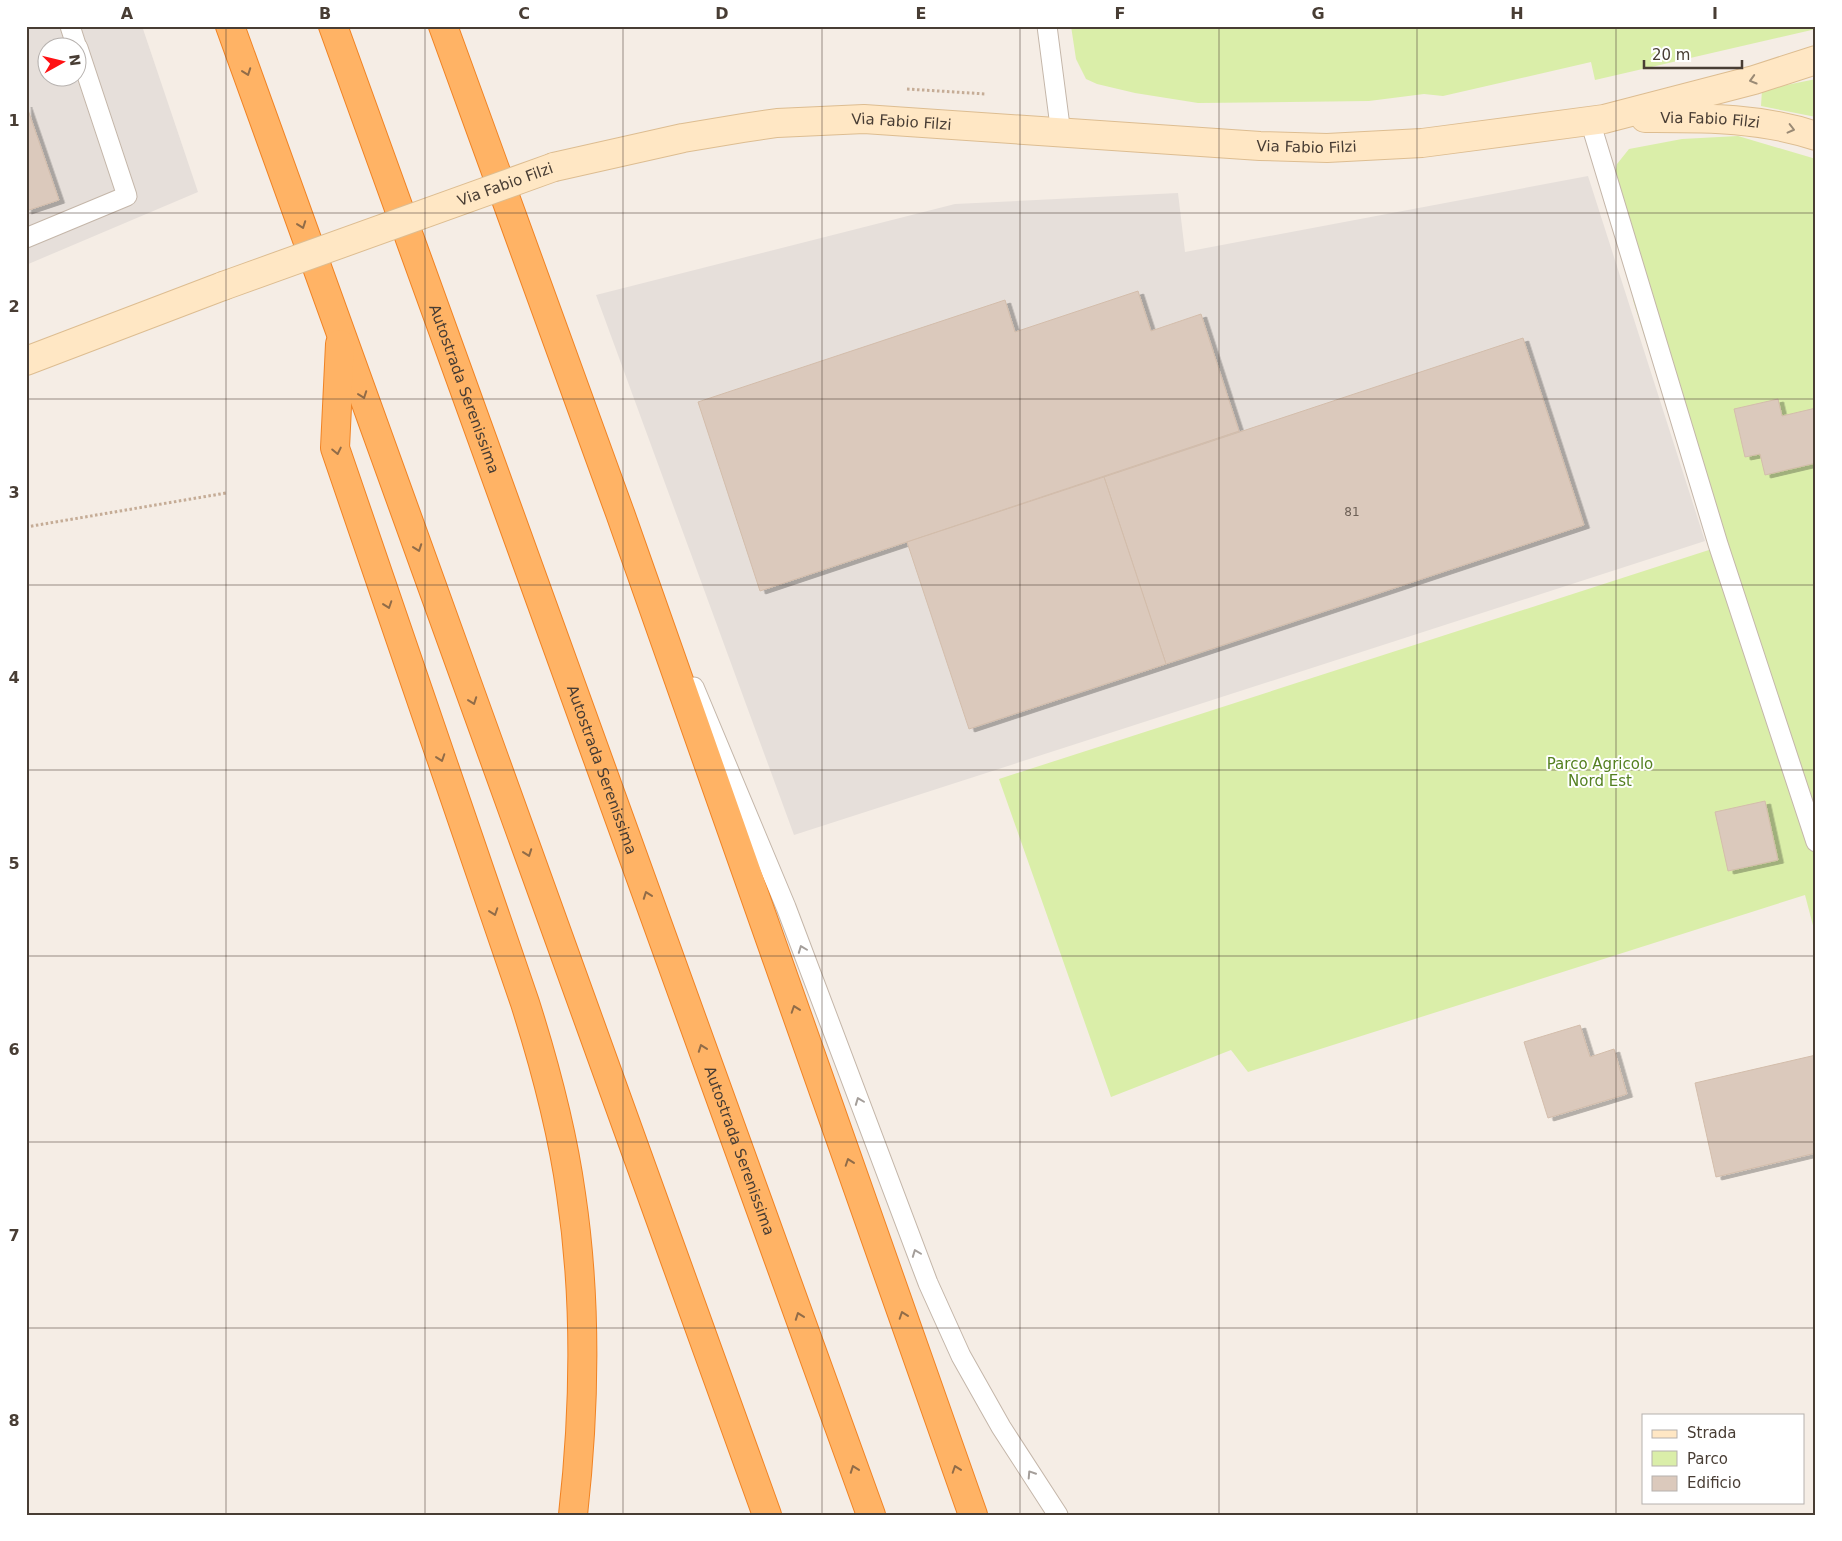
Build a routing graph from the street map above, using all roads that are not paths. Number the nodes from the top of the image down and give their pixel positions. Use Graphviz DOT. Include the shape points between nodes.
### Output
graph roads {
  1 [pos="70,26"];
  2 [pos="230,26"];
  3 [pos="333,26"];
  4 [pos="443,26"];
  5 [pos="1047,26"];
  6 [pos="74,38"];
  7 [pos="1816,60"];
  8 [pos="88,81"];
  9 [pos="1597,120"];
  10 [pos="1061,134"];
  11 [pos="1816,136"];
  12 [pos="26,238"];
  13 [pos="340,332"];
  14 [pos="26,361"];
  15 [pos="620,513"];
  16 [pos="1816,842"];
  17 [pos="573,1515"];
  18 [pos="767,1515"];
  19 [pos="871,1515"];
  20 [pos="973,1515"];
  21 [pos="1058,1515"];
  1 -- 6 [label="lane"];
  2 -- 13 [label="highway, one-way"];
  19 -- 3 [label="highway, Autostrada Serenissima, one-way"];
  4 -- 15 [label="highway"];
  5 -- 10 [label="lane"];
  7 -- 9 [label="street, Via Fabio Filzi, one-way" via="1754,80"];
  8 -- 12 [label="lane" via="127,196"];
  9 -- 10 [label="street, Via Fabio Filzi" via="1422,143 1362,147 1251,145"];
  9 -- 11 [label="street, Via Fabio Filzi, one-way" via="1744,119"];
  9 -- 16 [label="lane" via="1718,544"];
  10 -- 14 [label="street, Via Fabio Filzi, bridge" via="886,119 777,123 683,138 554,167"];
  13 -- 17 [label="highway, one-way" via="335,448 525,1003 560,1129 571,1194 583,1324 580,1456"];
  13 -- 18 [label="highway, one-way"];
  20 -- 15 [label="highway, one-way"];
  21 -- 15 [label="lane, one-way" via="1001,1427 961,1356 928,1283 786,907"];
}
